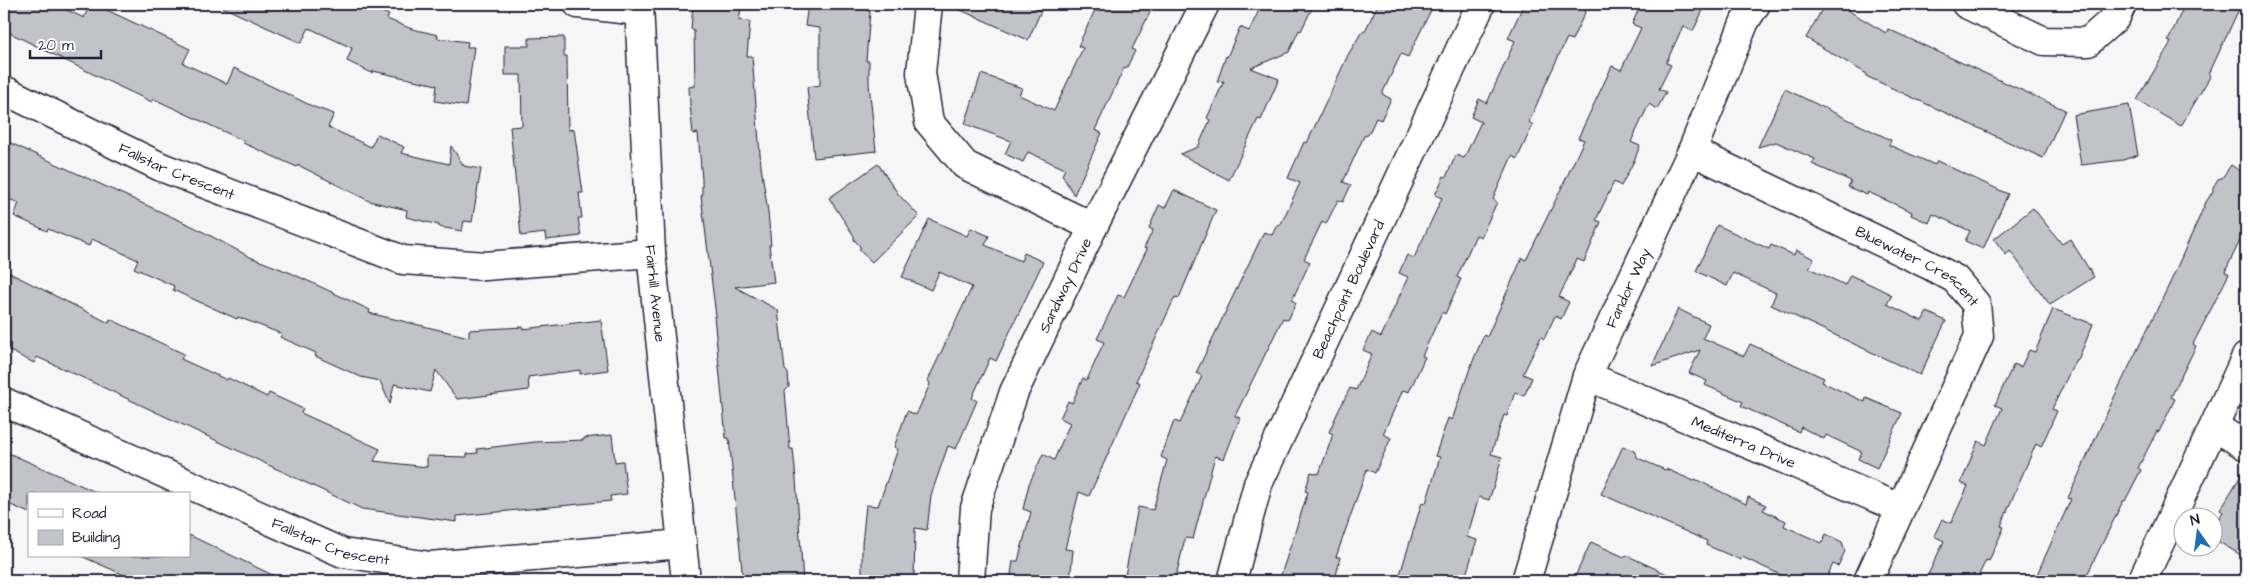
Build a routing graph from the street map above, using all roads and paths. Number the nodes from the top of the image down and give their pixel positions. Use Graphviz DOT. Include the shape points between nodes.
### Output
graph roads {
  1 [pos="578,4"];
  2 [pos="928,4"];
  3 [pos="1205,4"];
  4 [pos="1481,4"];
  5 [pos="1756,4"];
  6 [pos="1966,4"];
  7 [pos="2122,4"];
  8 [pos="639,7"];
  9 [pos="4,90"];
  10 [pos="1692,151"];
  11 [pos="1093,227"];
  12 [pos="651,253"];
  13 [pos="2246,357"];
  14 [pos="1587,376"];
  15 [pos="4,402"];
  16 [pos="2215,427"];
  17 [pos="2246,446"];
  18 [pos="1900,508"];
  19 [pos="682,544"];
  20 [pos="686,581"];
  21 [pos="970,581"];
  22 [pos="1232,581"];
  23 [pos="1526,581"];
  24 [pos="1868,581"];
  25 [pos="2142,581"];
  1 -- 8 [label="street"];
  2 -- 11 [label="street" via="921,73 929,122 965,165"];
  3 -- 11 [label="street, Sandway Drive"];
  4 -- 22 [label="street, Beachpoint Boulevard" via="1258,484"];
  5 -- 10 [label="street, Fandor Way" via="1745,21"];
  6 -- 7 [label="street" via="2044,41 2088,42 2116,17"];
  8 -- 12 [label="street, Fairhill Avenue"];
  9 -- 12 [label="street, Fallstar Crescent" via="161,166 403,260 485,266"];
  10 -- 14 [label="street, Fandor Way"];
  10 -- 18 [label="street, Bluewater Crescent" via="1931,266 1955,279 1976,304 1979,336"];
  11 -- 21 [label="street, Sandway Drive" via="1014,392 975,508"];
  12 -- 19 [label="street, Fairhill Avenue"];
  13 -- 16 [label="street"];
  14 -- 18 [label="street, Mediterra Drive"];
  14 -- 23 [label="street, Fandor Way"];
  15 -- 19 [label="street, Fallstar Crescent" via="343,553 430,566"];
  16 -- 17 [label="street"];
  16 -- 25 [label="street"];
  18 -- 24 [label="street, Bluewater Crescent"];
  19 -- 20 [label="street, Fairhill Avenue"];
}
